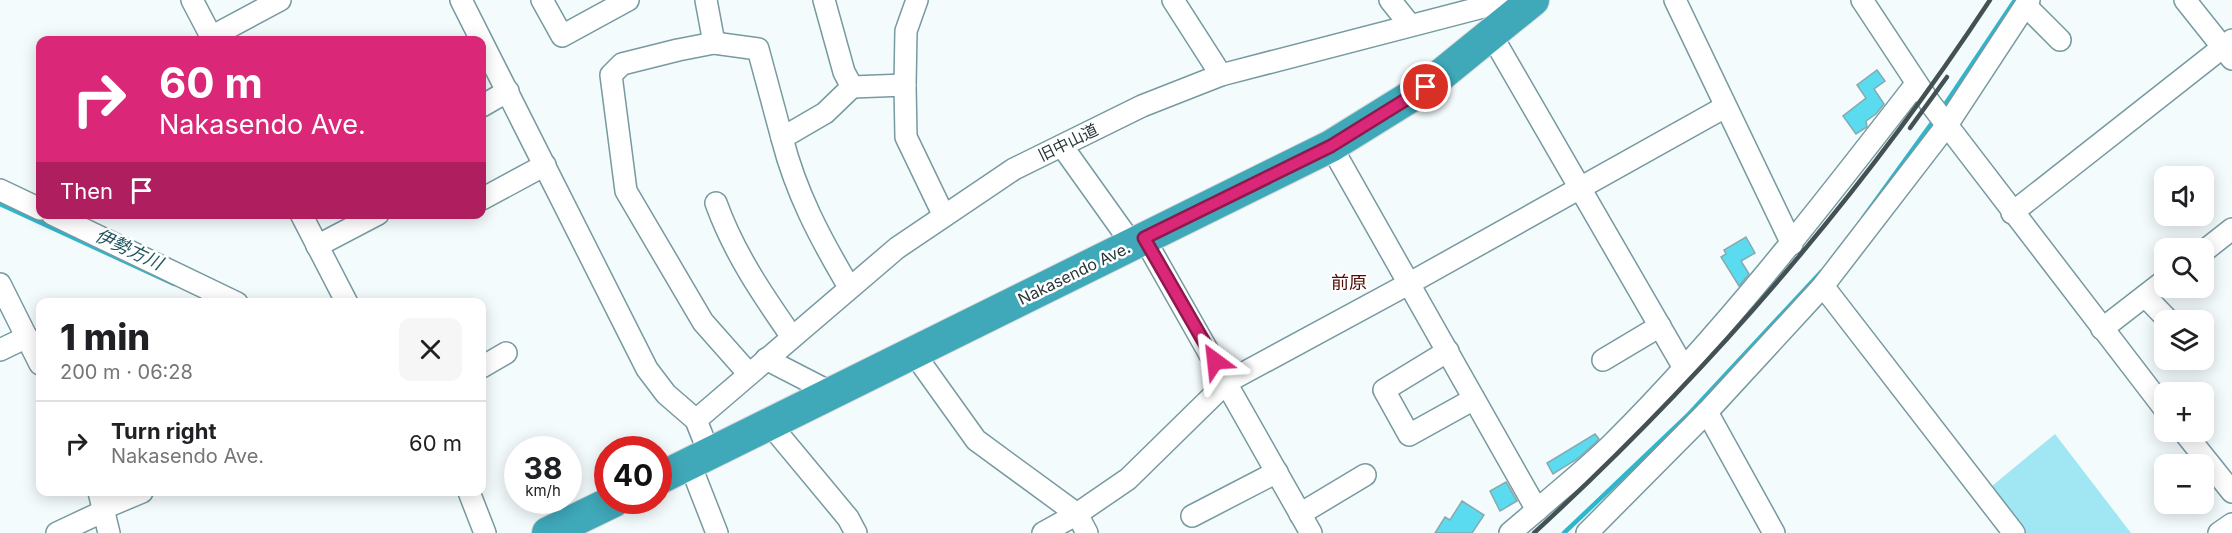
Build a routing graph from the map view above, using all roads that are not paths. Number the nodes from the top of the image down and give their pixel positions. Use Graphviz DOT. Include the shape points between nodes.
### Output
graph roads {
  1 [pos="192,0"];
  2 [pos="280,0"];
  3 [pos="542,0"];
  4 [pos="628,0"];
  5 [pos="706,0"];
  6 [pos="824,0"];
  7 [pos="917,0"];
  8 [pos="1173,0"];
  9 [pos="1390,0"];
  10 [pos="1510,0"];
  11 [pos="1533,0"];
  12 [pos="1675,0"];
  13 [pos="1862,0"];
  14 [pos="2185,0"];
  15 [pos="469,3"];
  16 [pos="2028,3"];
  17 [pos="1410,25"];
  18 [pos="210,36"];
  19 [pos="217,36"];
  20 [pos="480,36"];
  21 [pos="1492,36"];
  22 [pos="2060,40"];
  23 [pos="714,43"];
  24 [pos="2229,49"];
  25 [pos="486,52"];
  26 [pos="1221,75"];
  27 [pos="1916,84"];
  28 [pos="905,85"];
  29 [pos="852,87"];
  30 [pos="508,91"];
  31 [pos="486,104"];
  32 [pos="1725,107"];
  33 [pos="1947,125"];
  34 [pos="782,138"];
  35 [pos="1062,146"];
  36 [pos="1331,146"];
  37 [pos="545,165"];
  38 [pos="1581,188"];
  39 [pos="0,190"];
  40 [pos="486,197"];
  41 [pos="716,203"];
  42 [pos="36,207"];
  43 [pos="2012,213"];
  44 [pos="943,214"];
  45 [pos="61,219"];
  46 [pos="304,219"];
  47 [pos="368,219"];
  48 [pos="2232,229"];
  49 [pos="1138,241"];
  50 [pos="2214,243"];
  51 [pos="1792,244"];
  52 [pos="317,246"];
  53 [pos="1410,283"];
  54 [pos="0,284"];
  55 [pos="1823,286"];
  56 [pos="849,287"];
  57 [pos="2154,289"];
  58 [pos="2145,296"];
  59 [pos="227,298"];
  60 [pos="344,298"];
  61 [pos="2158,310"];
  62 [pos="1660,326"];
  63 [pos="2102,329"];
  64 [pos="27,337"];
  65 [pos="792,338"];
  66 [pos="0,350"];
  67 [pos="1448,351"];
  68 [pos="913,352"];
  69 [pos="506,353"];
  70 [pos="36,356"];
  71 [pos="766,359"];
  72 [pos="1603,360"];
  73 [pos="486,365"];
  74 [pos="1684,368"];
  75 [pos="749,374"];
  76 [pos="1227,382"];
  77 [pos="832,393"];
  78 [pos="2154,395"];
  79 [pos="1474,399"];
  80 [pos="1707,412"];
  81 [pos="696,420"];
  82 [pos="769,423"];
  83 [pos="2192,442"];
  84 [pos="700,458"];
  85 [pos="672,472"];
  86 [pos="1277,472"];
  87 [pos="1365,475"];
  88 [pos="2232,492"];
  89 [pos="129,496"];
  90 [pos="471,496"];
  91 [pos="102,504"];
  92 [pos="1537,510"];
  93 [pos="594,511"];
  94 [pos="1077,514"];
  95 [pos="1300,514"];
  96 [pos="1192,516"];
  97 [pos="2232,524"];
  98 [pos="57,533"];
  99 [pos="109,533"];
  100 [pos="484,533"];
  101 [pos="548,533"];
  102 [pos="717,533"];
  103 [pos="856,533"];
  104 [pos="1042,533"];
  105 [pos="1087,533"];
  106 [pos="1311,533"];
  107 [pos="1510,533"];
  108 [pos="1587,533"];
  109 [pos="1774,533"];
  110 [pos="2014,533"];
  111 [pos="2219,533"];
  1 -- 18 [label="street"];
  2 -- 19 [label="street"];
  3 -- 4 [label="street" via="562,36"];
  5 -- 23 [label="street"];
  6 -- 29 [label="street" via="844,72"];
  7 -- 28 [label="street" via="906,31"];
  8 -- 26 [label="street"];
  9 -- 17 [label="street"];
  10 -- 17 [label="street, 旧中山道"];
  11 -- 21 [label="highway, Nakasendo Ave."];
  12 -- 32 [label="street"];
  13 -- 27 [label="street"];
  14 -- 24 [label="street"];
  15 -- 20 [label="street"];
  16 -- 22 [label="street"];
  16 -- 33 [label="street"];
  17 -- 26 [label="street, 旧中山道"];
  21 -- 36 [label="highway, Nakasendo Ave." via="1426,87"];
  21 -- 38 [label="street"];
  23 -- 34 [label="street" via="758,49"];
  23 -- 75 [label="street" via="622,64 612,75 626,191 703,322"];
  24 -- 43 [label="street"];
  25 -- 30 [label="street"];
  26 -- 35 [label="street, 旧中山道" via="1179,90"];
  27 -- 33 [label="street"];
  27 -- 51 [label="street"];
  28 -- 29 [label="street"];
  28 -- 44 [label="street" via="906,137"];
  29 -- 34 [label="street" via="825,113"];
  30 -- 31 [label="street"];
  30 -- 37 [label="street"];
  32 -- 38 [label="street"];
  32 -- 51 [label="street"];
  33 -- 43 [label="street"];
  33 -- 55 [label="street"];
  34 -- 56 [label="street" via="791,176 814,227"];
  35 -- 44 [label="street, 旧中山道"];
  35 -- 49 [label="street"];
  36 -- 49 [label="highway, Nakasendo Ave."];
  36 -- 53 [label="street"];
  37 -- 40 [label="street"];
  37 -- 81 [label="street" via="647,369 666,394"];
  38 -- 53 [label="street"];
  38 -- 62 [label="street"];
  39 -- 42 [label="street"];
  41 -- 65 [label="street" via="728,236"];
  43 -- 63 [label="street"];
  44 -- 56 [label="street, 旧中山道"];
  45 -- 59 [label="street"];
  46 -- 52 [label="street"];
  47 -- 52 [label="street"];
  48 -- 50 [label="street"];
  49 -- 68 [label="highway, Nakasendo Ave."];
  49 -- 76 [label="street"];
  51 -- 74 [label="street"];
  52 -- 60 [label="street"];
  53 -- 67 [label="street"];
  53 -- 76 [label="street"];
  54 -- 64 [label="street"];
  55 -- 80 [label="street"];
  55 -- 110 [label="street"];
  56 -- 65 [label="street, 旧中山道"];
  57 -- 58 [label="street"];
  58 -- 61 [label="street"];
  58 -- 63 [label="street"];
  62 -- 72 [label="street"];
  62 -- 74 [label="street"];
  63 -- 78 [label="street"];
  64 -- 66 [label="street"];
  64 -- 70 [label="street"];
  65 -- 71 [label="street, 旧中山道"];
  67 -- 79 [label="street"];
  67 -- 79 [label="street" via="1384,390 1409,435"];
  68 -- 77 [label="highway, Nakasendo Ave."];
  68 -- 94 [label="street" via="976,440"];
  69 -- 73 [label="street"];
  71 -- 75 [label="street, 旧中山道"];
  71 -- 77 [label="street"];
  74 -- 92 [label="street" via="1611,445"];
  75 -- 81 [label="street, 旧中山道"];
  76 -- 86 [label="street"];
  76 -- 94 [label="street" via="1128,479"];
  77 -- 82 [label="highway, Nakasendo Ave."];
  79 -- 92 [label="street"];
  80 -- 108 [label="street"];
  80 -- 109 [label="street"];
  81 -- 84 [label="street"];
  82 -- 84 [label="highway, Nakasendo Ave."];
  82 -- 103 [label="street" via="848,518"];
  83 -- 88 [label="street"];
  84 -- 85 [label="highway, Nakasendo Ave."];
  84 -- 102 [label="street"];
  86 -- 95 [label="street"];
  86 -- 96 [label="street"];
  87 -- 95 [label="street"];
  89 -- 91 [label="street"];
  90 -- 100 [label="street"];
  91 -- 98 [label="street"];
  91 -- 99 [label="street"];
  92 -- 107 [label="street"];
  93 -- 101 [label="highway"];
  94 -- 104 [label="street"];
  94 -- 105 [label="street"];
  95 -- 106 [label="street"];
  97 -- 111 [label="street"];
}
